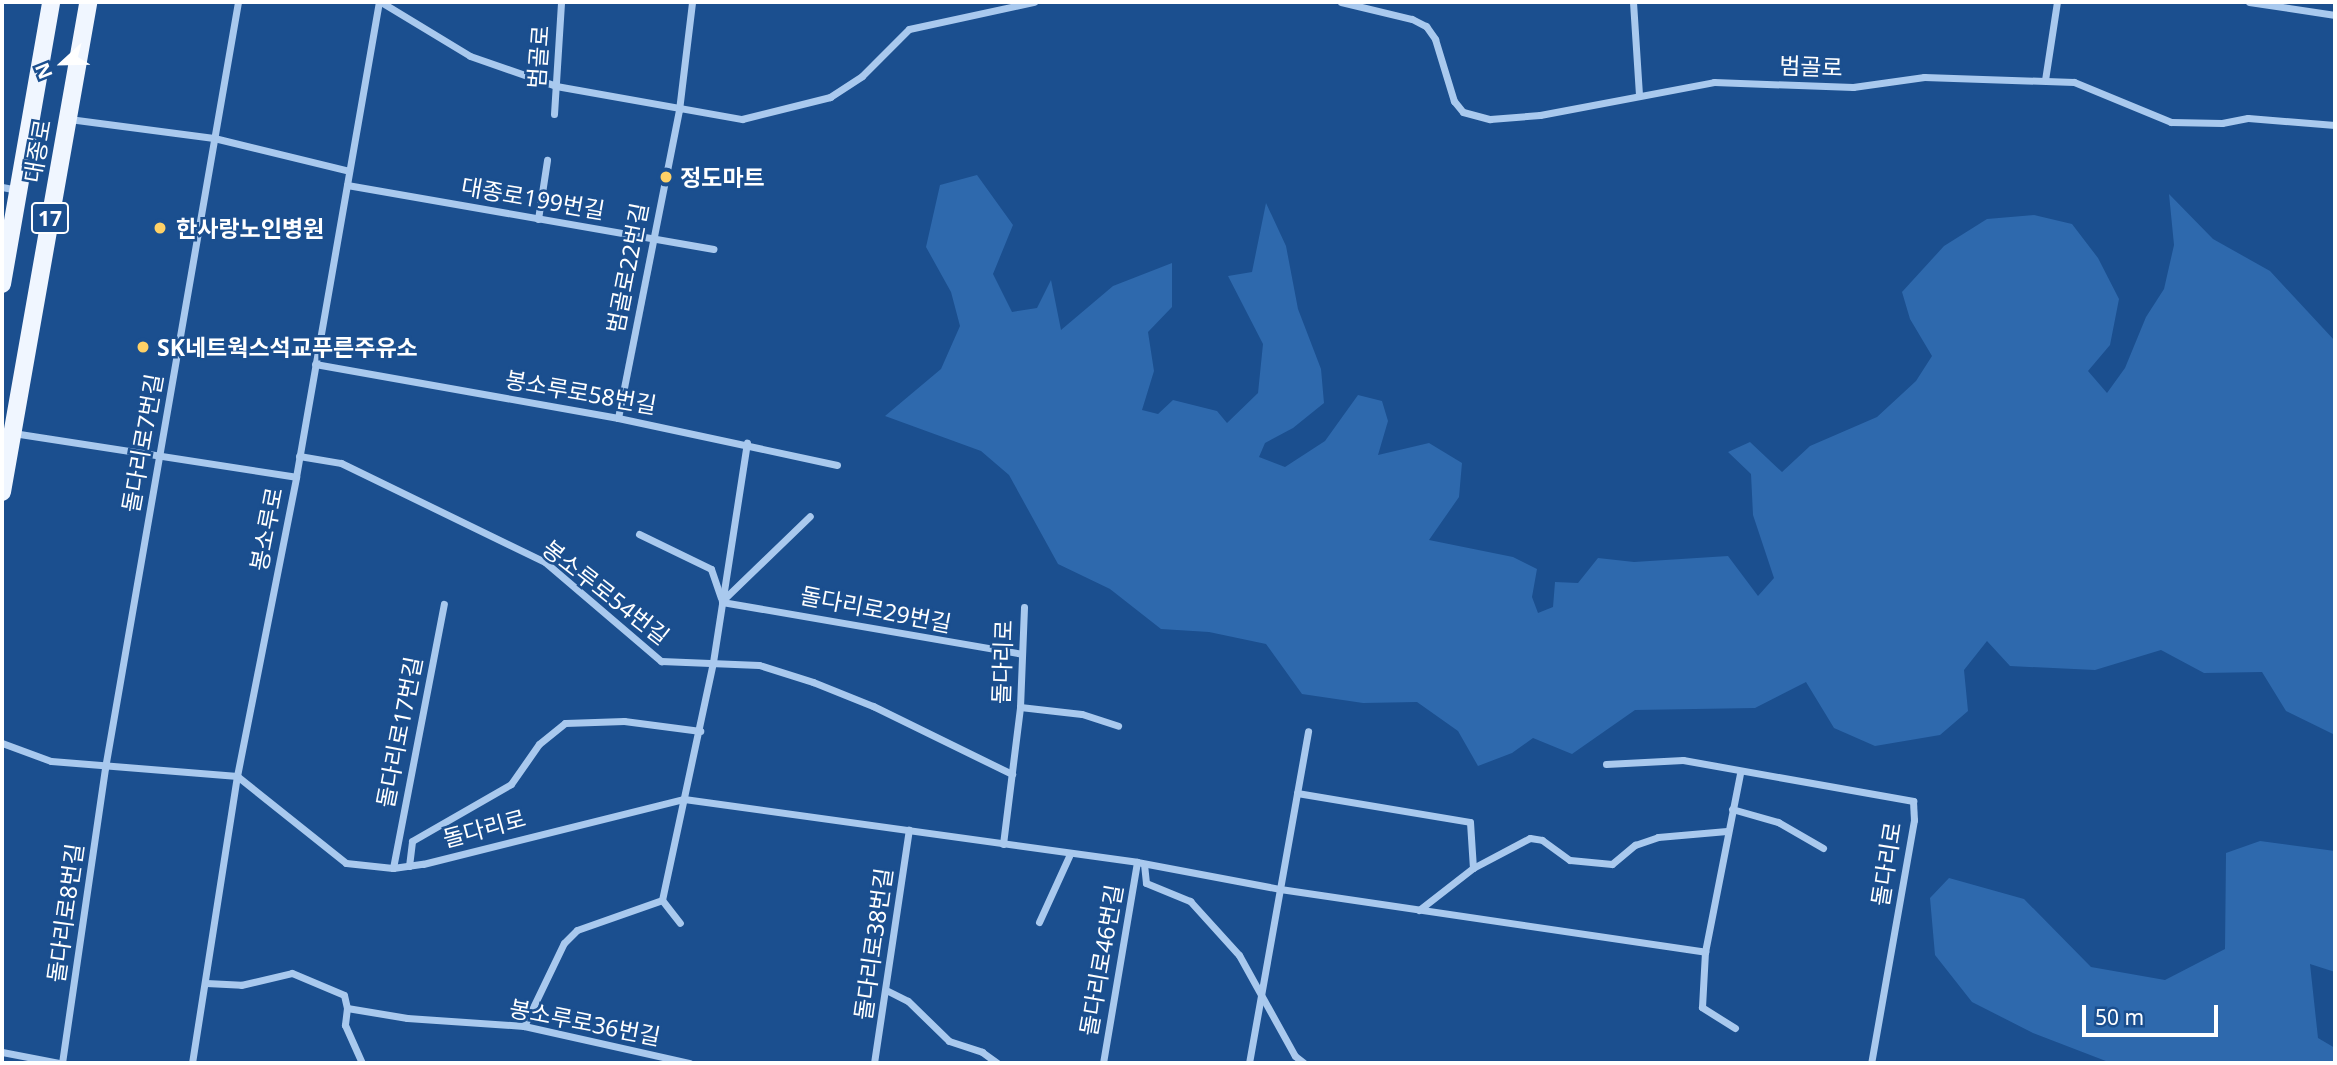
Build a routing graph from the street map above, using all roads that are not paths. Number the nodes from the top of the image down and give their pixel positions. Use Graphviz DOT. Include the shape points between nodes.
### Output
graph roads {
  1 [pos="51,2"];
  2 [pos="88,2"];
  3 [pos="238,2"];
  4 [pos="380,2"];
  5 [pos="561,2"];
  6 [pos="692,2"];
  7 [pos="1034,2"];
  8 [pos="1341,2"];
  9 [pos="1633,2"];
  10 [pos="2057,2"];
  11 [pos="2249,2"];
  12 [pos="2335,15"];
  13 [pos="2045,80"];
  14 [pos="556,86"];
  15 [pos="1639,95"];
  16 [pos="679,110"];
  17 [pos="554,114"];
  18 [pos="68,119"];
  19 [pos="2335,124"];
  20 [pos="214,138"];
  21 [pos="547,160"];
  22 [pos="349,171"];
  23 [pos="347,184"];
  24 [pos="10,189"];
  25 [pos="538,219"];
  26 [pos="652,238"];
  27 [pos="712,249"];
  28 [pos="2,284"];
  29 [pos="315,363"];
  30 [pos="618,418"];
  31 [pos="11,433"];
  32 [pos="747,443"];
  33 [pos="159,456"];
  34 [pos="299,456"];
  35 [pos="837,465"];
  36 [pos="296,477"];
  37 [pos="2,492"];
  38 [pos="810,516"];
  39 [pos="639,534"];
  40 [pos="722,602"];
  41 [pos="444,604"];
  42 [pos="1024,607"];
  43 [pos="1022,654"];
  44 [pos="713,662"];
  45 [pos="1020,707"];
  46 [pos="1118,726"];
  47 [pos="700,731"];
  48 [pos="1308,732"];
  49 [pos="2,743"];
  50 [pos="1606,764"];
  51 [pos="105,768"];
  52 [pos="1740,773"];
  53 [pos="1012,774"];
  54 [pos="237,776"];
  55 [pos="1297,793"];
  56 [pos="684,799"];
  57 [pos="1732,809"];
  58 [pos="909,830"];
  59 [pos="1727,831"];
  60 [pos="1003,844"];
  61 [pos="1823,848"];
  62 [pos="1070,854"];
  63 [pos="1141,863"];
  64 [pos="409,866"];
  65 [pos="393,867"];
  66 [pos="1474,868"];
  67 [pos="1280,889"];
  68 [pos="662,900"];
  69 [pos="1419,910"];
  70 [pos="1039,922"];
  71 [pos="680,923"];
  72 [pos="1705,952"];
  73 [pos="206,983"];
  74 [pos="1259,990"];
  75 [pos="888,991"];
  76 [pos="347,1008"];
  77 [pos="524,1026"];
  78 [pos="1735,1028"];
  79 [pos="2,1052"];
  80 [pos="61,1063"];
  81 [pos="192,1063"];
  82 [pos="362,1063"];
  83 [pos="690,1063"];
  84 [pos="874,1063"];
  85 [pos="998,1063"];
  86 [pos="1103,1063"];
  87 [pos="1248,1063"];
  88 [pos="1304,1063"];
  89 [pos="1871,1063"];
  1 -- 24 [label="main road, 대종로 / 17"];
  2 -- 18 [label="main road, 대종로 / 17"];
  3 -- 20 [label="street, 돌다리로7번길"];
  4 -- 14 [label="street" via="470,56"];
  4 -- 22 [label="street, 봉소루로"];
  5 -- 14 [label="street, 범골로"];
  6 -- 16 [label="street, 범골로22번길"];
  7 -- 16 [label="street" via="909,29 862,76 830,97 742,118"];
  8 -- 15 [label="street, 범골로" via="1426,26 1462,112 1540,115"];
  9 -- 15 [label="street"];
  10 -- 13 [label="street"];
  11 -- 12 [label="street"];
  13 -- 15 [label="street, 범골로" via="1924,77 1829,88 1734,81"];
  13 -- 19 [label="street, 범골로" via="2099,90 2171,122 2222,124 2249,118"];
  14 -- 16 [label="street"];
  14 -- 17 [label="street, 범골로"];
  16 -- 26 [label="street, 범골로22번길"];
  18 -- 20 [label="street"];
  18 -- 31 [label="main road, 대종로 / 17"];
  20 -- 22 [label="street"];
  20 -- 33 [label="street, 돌다리로7번길"];
  21 -- 25 [label="street"];
  22 -- 23 [label="street, 봉소루로"];
  23 -- 25 [label="street, 대종로199번길"];
  23 -- 29 [label="street, 봉소루로"];
  24 -- 28 [label="main road, 대종로 / 17"];
  25 -- 26 [label="street, 대종로199번길"];
  26 -- 27 [label="street, 대종로199번길"];
  26 -- 30 [label="street, 범골로22번길"];
  29 -- 30 [label="street, 봉소루로58번길"];
  29 -- 34 [label="street, 봉소루로"];
  30 -- 32 [label="street, 봉소루로58번길"];
  31 -- 33 [label="street"];
  31 -- 37 [label="main road, 대종로 / 17"];
  32 -- 35 [label="street, 봉소루로58번길"];
  32 -- 40 [label="street"];
  33 -- 36 [label="street"];
  33 -- 51 [label="street, 돌다리로7번길"];
  34 -- 36 [label="street, 봉소루로"];
  34 -- 44 [label="street, 봉소루로54번길" via="341,463 545,562 661,661"];
  36 -- 54 [label="street, 봉소루로"];
  38 -- 40 [label="street"];
  39 -- 40 [label="street" via="711,569"];
  40 -- 43 [label="street, 돌다리로29번길"];
  40 -- 44 [label="street"];
  41 -- 65 [label="street, 돌다리로17번길"];
  42 -- 43 [label="street, 돌다리로"];
  43 -- 45 [label="street, 돌다리로"];
  44 -- 47 [label="street"];
  44 -- 53 [label="street, 봉소루로54번길" via="759,665 813,682"];
  45 -- 46 [label="street" via="1082,714"];
  45 -- 53 [label="street, 돌다리로"];
  47 -- 56 [label="street"];
  47 -- 64 [label="street" via="624,721 565,723 539,744 511,784 412,841"];
  48 -- 55 [label="street"];
  49 -- 51 [label="street" via="51,761"];
  50 -- 52 [label="street, 돌다리로" via="1683,760"];
  51 -- 54 [label="street"];
  51 -- 80 [label="street, 돌다리로8번길"];
  52 -- 57 [label="street"];
  52 -- 89 [label="street, 돌다리로" via="1913,801 1914,820"];
  53 -- 60 [label="street, 돌다리로"];
  54 -- 65 [label="street, 돌다리로" via="346,863"];
  54 -- 73 [label="street, 봉소루로"];
  55 -- 66 [label="street" via="1470,822"];
  55 -- 67 [label="street"];
  56 -- 58 [label="street, 돌다리로"];
  56 -- 64 [label="street, 돌다리로"];
  56 -- 68 [label="street"];
  57 -- 59 [label="street"];
  57 -- 61 [label="street" via="1778,822"];
  58 -- 60 [label="street, 돌다리로"];
  58 -- 75 [label="street, 돌다리로38번길"];
  59 -- 66 [label="street" via="1657,837 1635,845 1612,864 1570,860 1542,840 1530,838"];
  59 -- 72 [label="street"];
  60 -- 62 [label="street, 돌다리로"];
  62 -- 63 [label="street, 돌다리로"];
  62 -- 70 [label="street"];
  63 -- 67 [label="street, 돌다리로"];
  63 -- 74 [label="street" via="1146,883 1190,901 1210,919"];
  63 -- 86 [label="street, 돌다리로46번길"];
  64 -- 65 [label="street, 돌다리로"];
  66 -- 69 [label="street"];
  67 -- 69 [label="street, 돌다리로"];
  67 -- 74 [label="street"];
  68 -- 71 [label="street"];
  68 -- 77 [label="street" via="577,930 564,943"];
  69 -- 72 [label="street, 돌다리로"];
  72 -- 78 [label="street" via="1702,1007"];
  73 -- 76 [label="street" via="241,985 292,973 344,995"];
  73 -- 81 [label="street, 봉소루로"];
  74 -- 87 [label="street"];
  74 -- 88 [label="street" via="1294,1056"];
  75 -- 84 [label="street, 돌다리로38번길"];
  75 -- 85 [label="street" via="908,1001 948,1041 982,1052"];
  76 -- 77 [label="street, 봉소루로36번길" via="407,1018"];
  76 -- 82 [label="street" via="345,1025"];
  77 -- 83 [label="street, 봉소루로36번길"];
  79 -- 80 [label="street"];
}
